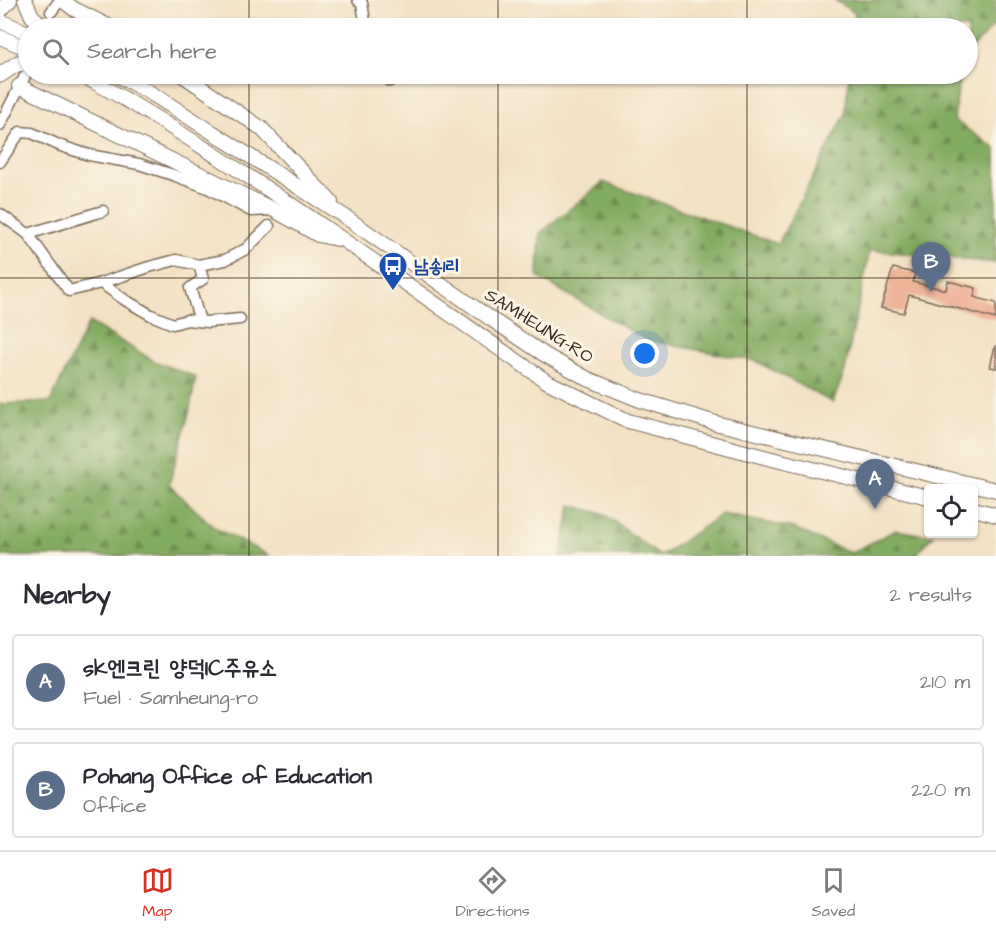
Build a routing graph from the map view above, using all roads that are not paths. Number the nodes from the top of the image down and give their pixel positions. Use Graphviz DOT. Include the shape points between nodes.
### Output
graph roads {
  1 [pos="10,0"];
  2 [pos="25,0"];
  3 [pos="61,0"];
  4 [pos="358,0"];
  5 [pos="0,11"];
  6 [pos="51,12"];
  7 [pos="34,18"];
  8 [pos="92,18"];
  9 [pos="364,18"];
  10 [pos="0,21"];
  11 [pos="18,29"];
  12 [pos="0,37"];
  13 [pos="18,45"];
  14 [pos="18,63"];
  15 [pos="0,75"];
  16 [pos="20,84"];
  17 [pos="41,84"];
  18 [pos="97,84"];
  19 [pos="134,84"];
  20 [pos="197,84"];
  21 [pos="0,125"];
  22 [pos="0,162"];
  23 [pos="274,210"];
  24 [pos="103,211"];
  25 [pos="0,214"];
  26 [pos="347,218"];
  27 [pos="268,226"];
  28 [pos="28,234"];
  29 [pos="347,241"];
  30 [pos="198,265"];
  31 [pos="101,284"];
  32 [pos="240,320"];
  33 [pos="200,321"];
  34 [pos="996,490"];
  35 [pos="924,496"];
  36 [pos="978,510"];
  37 [pos="996,515"];
  1 -- 5 [label="main road"];
  2 -- 7 [label="main road"];
  3 -- 6 [label="street"];
  3 -- 8 [label="main road"];
  4 -- 9 [label="street"];
  10 -- 11 [label="main road"];
  12 -- 13 [label="main road"];
  14 -- 15 [label="highway"];
  16 -- 21 [label="street"];
  17 -- 23 [label="main road"];
  18 -- 29 [label="main road, SAMHEUNG-RO" via="152,115"];
  19 -- 26 [label="main road, SAMHEUNG-RO"];
  20 -- 26 [label="main road" via="261,128"];
  22 -- 23 [label="street" via="20,132 32,133 89,155 173,175 251,211"];
  23 -- 29 [label="main road" via="318,235"];
  24 -- 28 [label="street"];
  25 -- 28 [label="street"];
  26 -- 34 [label="main road, SAMHEUNG-RO" via="491,319 588,379 640,400 720,424"];
  27 -- 30 [label="street" via="246,249 225,261"];
  28 -- 31 [label="street" via="69,291"];
  29 -- 35 [label="main road, SAMHEUNG-RO" via="546,381 628,421"];
  30 -- 31 [label="street" via="176,260"];
  30 -- 33 [label="street" via="203,279 190,288"];
  31 -- 33 [label="street" via="173,324"];
  32 -- 33 [label="street"];
  36 -- 37 [label="main road"];
}
